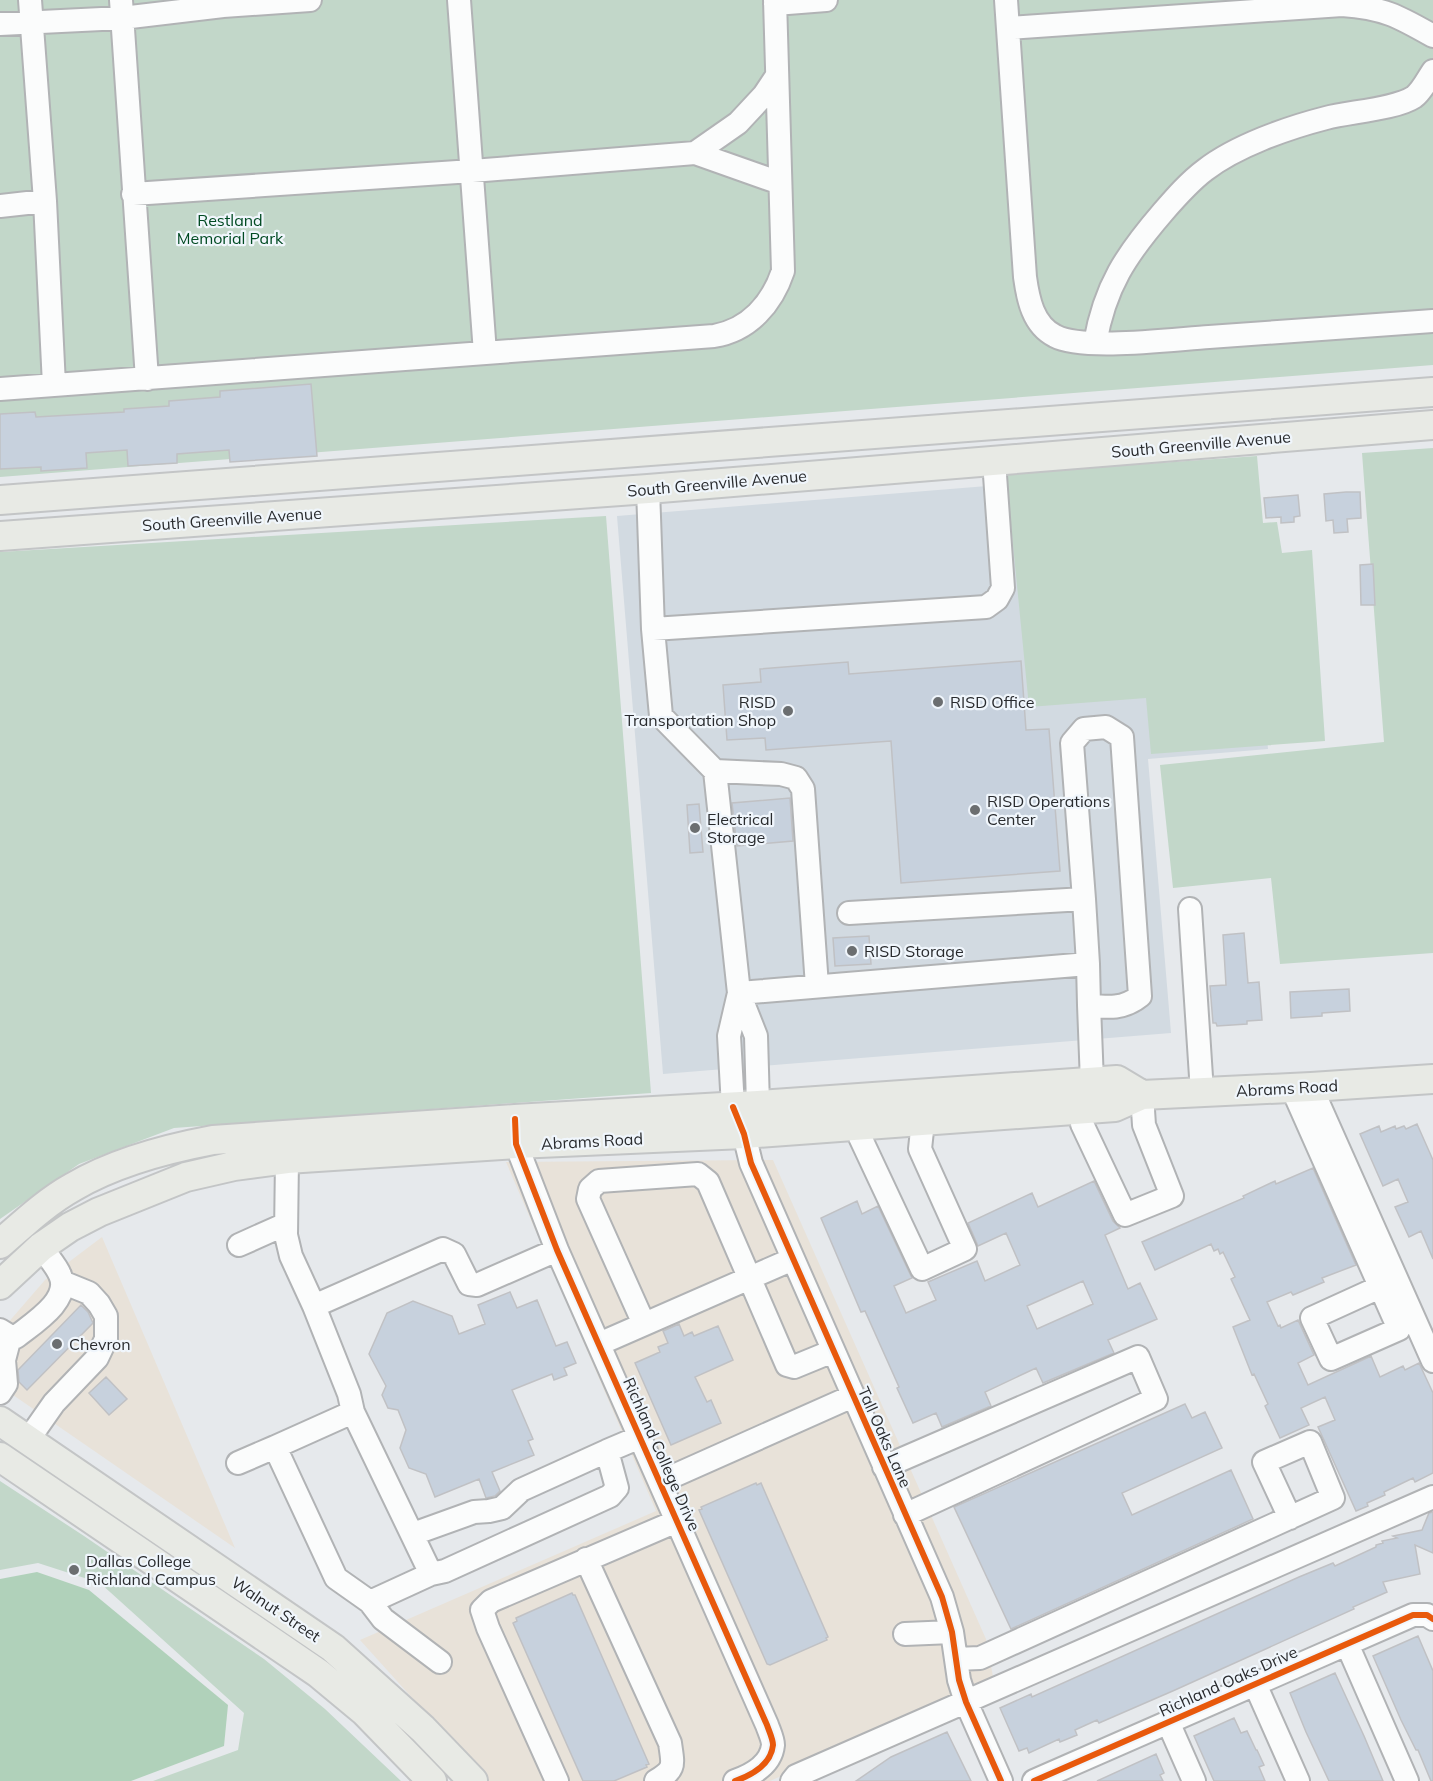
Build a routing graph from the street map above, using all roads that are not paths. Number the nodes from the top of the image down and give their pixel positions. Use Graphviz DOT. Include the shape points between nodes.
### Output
graph roads {
  1 [pos="30,0"];
  2 [pos="310,0"];
  3 [pos="459,0"];
  4 [pos="826,0"];
  5 [pos="1006,0"];
  6 [pos="775,2"];
  7 [pos="223,3"];
  8 [pos="1382,5"];
  9 [pos="122,9"];
  10 [pos="32,23"];
  11 [pos="0,24"];
  12 [pos="1008,28"];
  13 [pos="1433,36"];
  14 [pos="1433,71"];
  15 [pos="776,77"];
  16 [pos="695,153"];
  17 [pos="472,171"];
  18 [pos="780,183"];
  19 [pos="133,194"];
  20 [pos="45,201"];
  21 [pos="0,206"];
  22 [pos="1433,321"];
  23 [pos="1095,343"];
  24 [pos="485,353"];
  25 [pos="147,379"];
  26 [pos="54,385"];
  27 [pos="0,389"];
  28 [pos="1433,392"];
  29 [pos="1433,425"];
  30 [pos="992,426"];
  31 [pos="647,451"];
  32 [pos="994,461"];
  33 [pos="648,489"];
  34 [pos="0,500"];
  35 [pos="0,536"];
  36 [pos="653,629"];
  37 [pos="715,771"];
  38 [pos="1084,899"];
  39 [pos="1190,909"];
  40 [pos="849,913"];
  41 [pos="1088,964"];
  42 [pos="817,986"];
  43 [pos="740,993"];
  44 [pos="1089,1005"];
  45 [pos="1433,1078"];
  46 [pos="1092,1082"];
  47 [pos="1302,1088"];
  48 [pos="1202,1092"];
  49 [pos="1142,1095"];
  50 [pos="746,1106"];
  51 [pos="1082,1110"];
  52 [pos="923,1121"];
  53 [pos="860,1126"];
  54 [pos="516,1132"];
  55 [pos="744,1134"];
  56 [pos="286,1147"];
  57 [pos="286,1224"];
  58 [pos="0,1244"];
  59 [pos="239,1245"];
  60 [pos="41,1247"];
  61 [pos="557,1250"];
  62 [pos="793,1259"];
  63 [pos="750,1278"];
  64 [pos="62,1282"];
  65 [pos="0,1285"];
  66 [pos="1380,1287"];
  67 [pos="314,1306"];
  68 [pos="644,1324"];
  69 [pos="5,1334"];
  70 [pos="599,1344"];
  71 [pos="833,1351"];
  72 [pos="1433,1360"];
  73 [pos="0,1393"];
  74 [pos="853,1396"];
  75 [pos="353,1412"];
  76 [pos="0,1421"];
  77 [pos="640,1437"];
  78 [pos="28,1440"];
  79 [pos="275,1446"];
  80 [pos="607,1452"];
  81 [pos="0,1456"];
  82 [pos="238,1463"];
  83 [pos="884,1467"];
  84 [pos="660,1482"];
  85 [pos="1433,1497"];
  86 [pos="905,1515"];
  87 [pos="1290,1518"];
  88 [pos="677,1521"];
  89 [pos="413,1534"];
  90 [pos="586,1559"];
  91 [pos="430,1574"];
  92 [pos="370,1602"];
  93 [pos="1433,1618"];
  94 [pos="952,1632"];
  95 [pos="905,1634"];
  96 [pos="1347,1644"];
  97 [pos="956,1659"];
  98 [pos="440,1662"];
  99 [pos="1255,1684"];
  100 [pos="966,1702"];
  101 [pos="1168,1722"];
  102 [pos="1077,1772"];
  103 [pos="739,1780"];
  104 [pos="432,1781"];
  105 [pos="473,1781"];
  106 [pos="556,1781"];
  107 [pos="656,1781"];
  108 [pos="792,1781"];
  109 [pos="1001,1781"];
  110 [pos="1034,1781"];
  111 [pos="1194,1781"];
  112 [pos="1298,1781"];
  113 [pos="1407,1781"];
  1 -- 10 [label="street"];
  2 -- 7 [label="street"];
  3 -- 17 [label="street"];
  4 -- 6 [label="street"];
  5 -- 12 [label="street"];
  6 -- 15 [label="street"];
  7 -- 9 [label="street"];
  8 -- 12 [label="street"];
  8 -- 13 [label="street"];
  9 -- 10 [label="street"];
  9 -- 19 [label="street"];
  10 -- 11 [label="street"];
  10 -- 20 [label="street"];
  12 -- 23 [label="street" via="1032,308 1046,330 1056,337"];
  14 -- 23 [label="street" via="1413,98 1297,127 1239,150 1205,169 1130,252 1103,305"];
  15 -- 16 [label="street" via="738,123"];
  15 -- 18 [label="street"];
  16 -- 17 [label="street"];
  16 -- 18 [label="street"];
  17 -- 19 [label="street"];
  17 -- 24 [label="street"];
  18 -- 24 [label="street" via="784,259 779,284 765,305 731,333"];
  19 -- 25 [label="street"];
  20 -- 21 [label="street"];
  20 -- 26 [label="street"];
  22 -- 23 [label="street"];
  24 -- 25 [label="street"];
  25 -- 26 [label="street"];
  26 -- 27 [label="street"];
  28 -- 30 [label="main road, South Greenville Avenue"];
  29 -- 32 [label="main road, South Greenville Avenue"];
  30 -- 31 [label="main road, South Greenville Avenue"];
  30 -- 32 [label="main road"];
  31 -- 33 [label="main road"];
  31 -- 34 [label="main road, South Greenville Avenue"];
  32 -- 33 [label="main road, South Greenville Avenue"];
  32 -- 36 [label="street" via="1003,588 986,607"];
  33 -- 35 [label="main road, South Greenville Avenue"];
  33 -- 36 [label="street"];
  36 -- 37 [label="street" via="661,716"];
  37 -- 42 [label="street" via="781,774 796,778 803,789"];
  37 -- 43 [label="street"];
  38 -- 40 [label="street"];
  38 -- 41 [label="street"];
  38 -- 44 [label="street" via="1072,743 1084,729 1106,727 1122,737 1140,996 1129,1004"];
  39 -- 48 [label="street"];
  41 -- 42 [label="street"];
  41 -- 44 [label="street"];
  42 -- 43 [label="street"];
  43 -- 50 [label="street" via="756,1036"];
  44 -- 46 [label="street"];
  45 -- 47 [label="main road, Abrams Road"];
  46 -- 49 [label="main road, Abrams Road" via="1117,1080"];
  46 -- 50 [label="main road, Abrams Road"];
  47 -- 48 [label="main road, Abrams Road"];
  47 -- 66 [label="street"];
  47 -- 72 [label="street"];
  48 -- 49 [label="main road, Abrams Road"];
  49 -- 51 [label="main road, Abrams Road" via="1115,1107"];
  49 -- 51 [label="street" via="1144,1125 1172,1196 1125,1215 1082,1124"];
  50 -- 54 [label="main road, Abrams Road"];
  50 -- 55 [label="street"];
  51 -- 52 [label="main road, Abrams Road"];
  52 -- 53 [label="main road, Abrams Road"];
  52 -- 53 [label="street" via="920,1149 965,1249 922,1269 860,1137"];
  53 -- 55 [label="main road, Abrams Road"];
  54 -- 55 [label="main road, Abrams Road"];
  54 -- 56 [label="main road, Abrams Road"];
  54 -- 61 [label="street, Richland College Drive"];
  55 -- 62 [label="street, Tall Oaks Lane" via="751,1163"];
  56 -- 57 [label="street"];
  56 -- 58 [label="main road, Abrams Road" via="213,1140 110,1169 73,1186"];
  56 -- 60 [label="main road, Abrams Road" via="234,1166 186,1177 99,1212"];
  57 -- 59 [label="street"];
  57 -- 67 [label="street" via="291,1256"];
  60 -- 64 [label="street"];
  60 -- 65 [label="main road, Abrams Road"];
  61 -- 67 [label="street" via="477,1285 469,1284 454,1254 443,1249"];
  61 -- 70 [label="street, Richland College Drive"];
  62 -- 63 [label="street"];
  62 -- 71 [label="street, Tall Oaks Lane"];
  63 -- 68 [label="street"];
  63 -- 68 [label="street" via="703,1176 596,1183 588,1199"];
  63 -- 71 [label="street" via="787,1365 798,1366"];
  64 -- 69 [label="street" via="52,1308 16,1337"];
  64 -- 78 [label="street" via="88,1293 99,1304 106,1317 106,1339 97,1358 54,1402"];
  67 -- 75 [label="street"];
  68 -- 70 [label="street"];
  69 -- 73 [label="street" via="6,1384"];
  70 -- 77 [label="street, Richland College Drive"];
  71 -- 74 [label="street, Tall Oaks Lane"];
  74 -- 83 [label="street, Tall Oaks Lane"];
  74 -- 84 [label="street"];
  75 -- 79 [label="street"];
  75 -- 89 [label="street"];
  76 -- 78 [label="main road, Walnut Street"];
  77 -- 80 [label="street"];
  77 -- 84 [label="street, Richland College Drive"];
  78 -- 105 [label="main road, Walnut Street" via="333,1648 423,1729"];
  79 -- 82 [label="street"];
  79 -- 92 [label="street" via="336,1578"];
  80 -- 89 [label="street" via="521,1490 502,1508 474,1512"];
  80 -- 91 [label="street" via="617,1488 610,1496 445,1571"];
  81 -- 104 [label="main road, Walnut Street" via="318,1673 365,1712"];
  83 -- 86 [label="street, Tall Oaks Lane"];
  83 -- 86 [label="street" via="1138,1357 1156,1399"];
  84 -- 88 [label="street, Richland College Drive"];
  85 -- 100 [label="street"];
  86 -- 94 [label="street, Tall Oaks Lane" via="942,1598"];
  87 -- 97 [label="street" via="980,1658"];
  88 -- 90 [label="street"];
  88 -- 103 [label="street, Richland College Drive" via="773,1744 767,1761"];
  89 -- 91 [label="street"];
  90 -- 106 [label="street" via="491,1601 482,1610"];
  90 -- 107 [label="street" via="670,1743 673,1764"];
  91 -- 92 [label="street"];
  92 -- 98 [label="street" via="383,1619"];
  93 -- 96 [label="street, Richland Oaks Drive" via="1413,1615"];
  94 -- 95 [label="street"];
  94 -- 97 [label="street, Tall Oaks Lane"];
  96 -- 99 [label="street, Richland Oaks Drive"];
  96 -- 113 [label="street"];
  97 -- 100 [label="street, Tall Oaks Lane"];
  99 -- 101 [label="street, Richland Oaks Drive"];
  99 -- 112 [label="street"];
  100 -- 108 [label="street"];
  100 -- 109 [label="street, Tall Oaks Lane"];
  101 -- 102 [label="street, Richland Oaks Drive"];
  101 -- 111 [label="street"];
  102 -- 110 [label="street, Richland Oaks Drive"];
}
